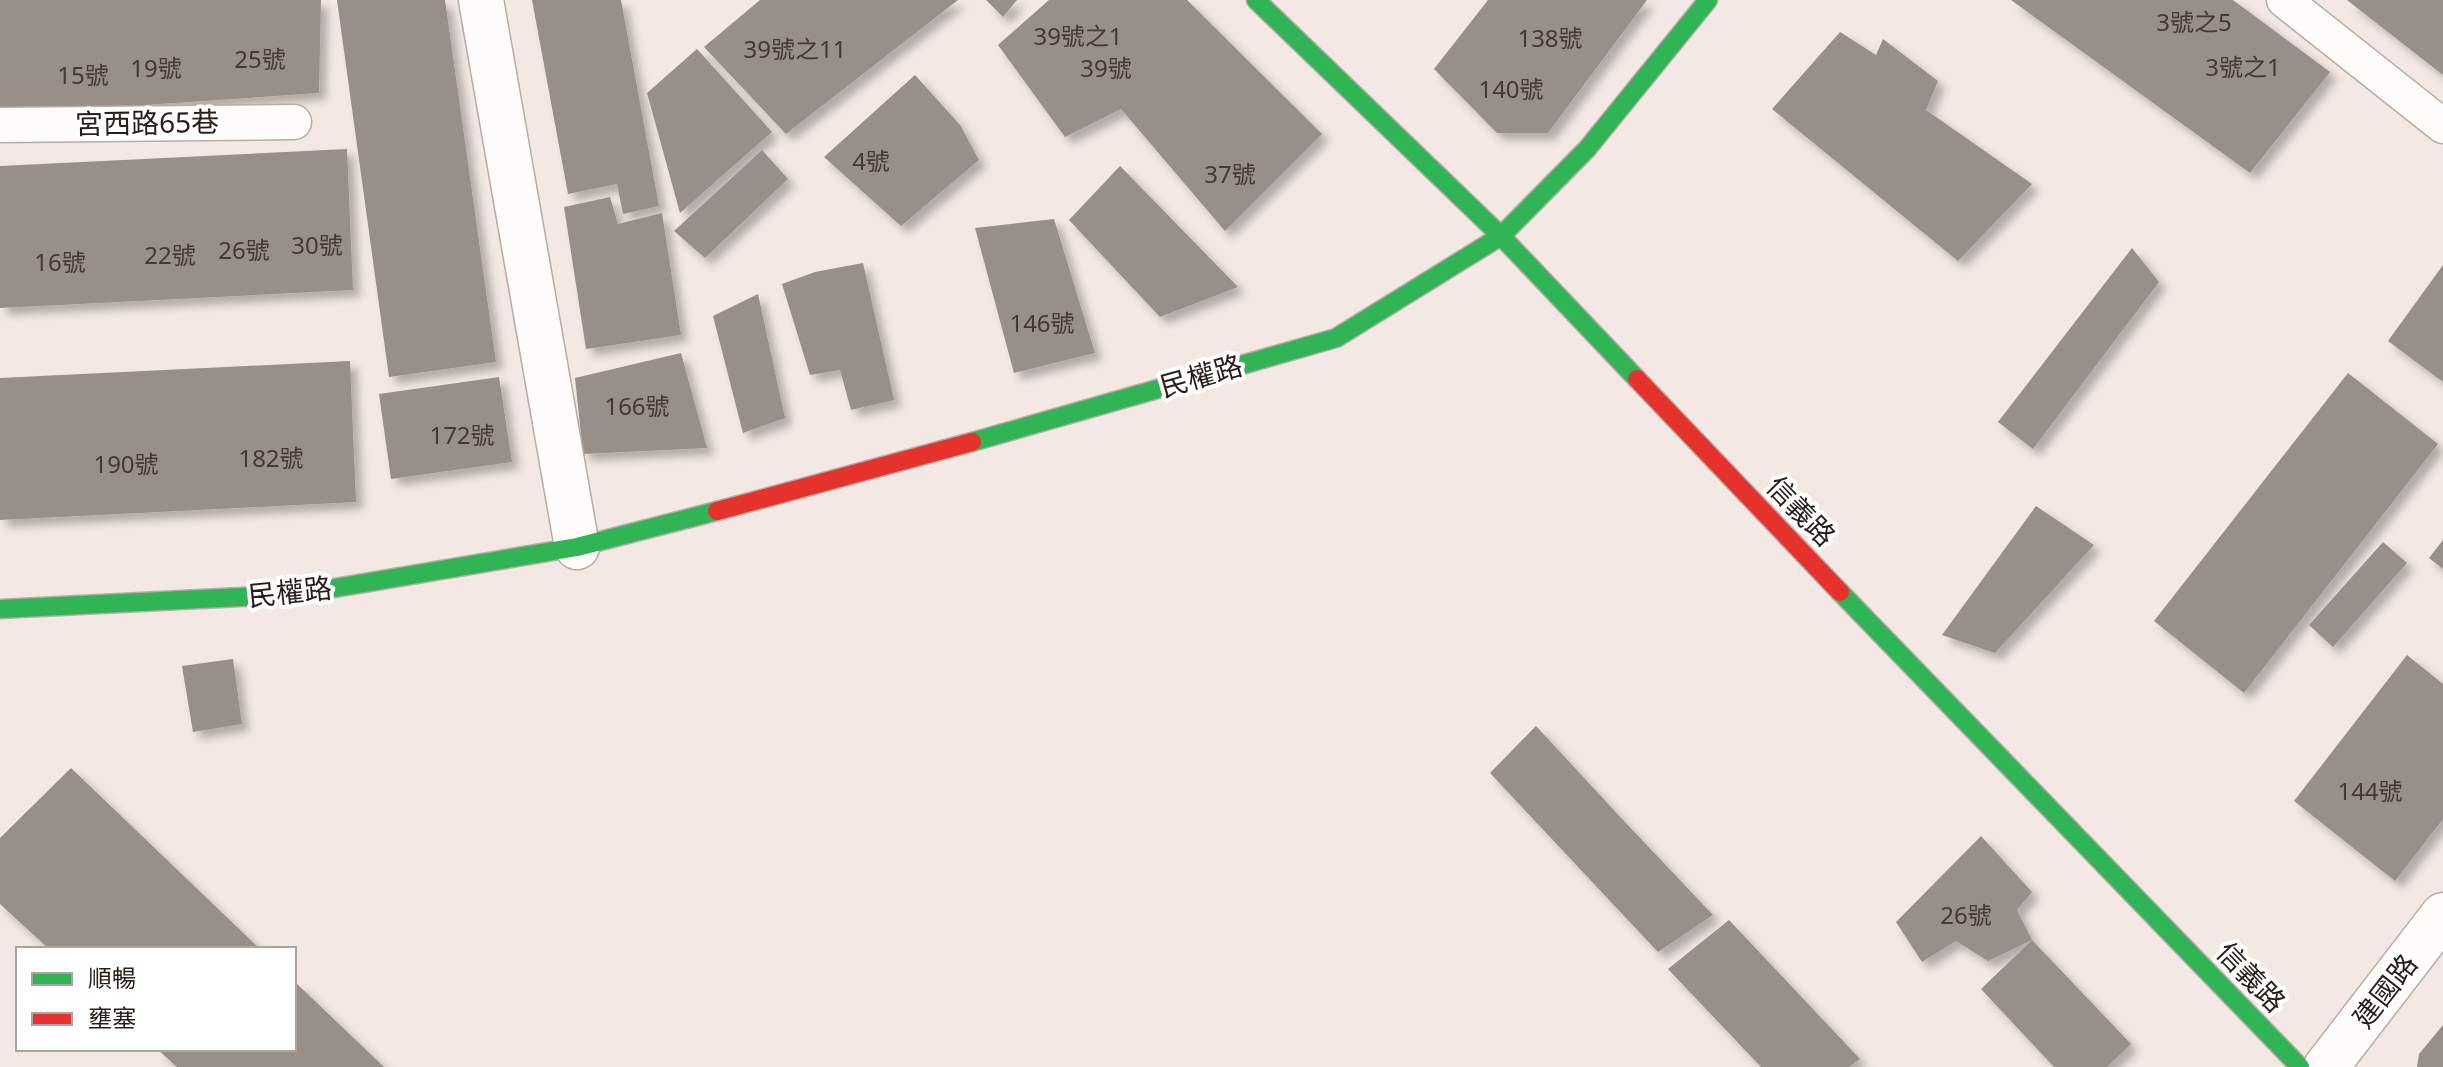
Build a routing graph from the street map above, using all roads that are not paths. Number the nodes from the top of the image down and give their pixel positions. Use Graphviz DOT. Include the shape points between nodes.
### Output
graph roads {
  1 [pos="481,0"];
  2 [pos="1256,0"];
  3 [pos="1708,0"];
  4 [pos="2284,0"];
  5 [pos="294,122"];
  6 [pos="0,125"];
  7 [pos="2443,126"];
  8 [pos="1501,236"];
  9 [pos="577,547"];
  10 [pos="0,609"];
  11 [pos="2443,915"];
  12 [pos="2300,1067"];
  13 [pos="2326,1067"];
  1 -- 9 [label="street"];
  2 -- 8 [label="street, 信義路"];
  3 -- 8 [label="street, 民權路" via="1587,149"];
  4 -- 7 [label="lane"];
  5 -- 6 [label="lane, 宮西路65巷"];
  8 -- 9 [label="street, 民權路" via="1336,338 816,486"];
  8 -- 12 [label="street, 信義路"];
  9 -- 10 [label="street, 民權路" via="299,594"];
  11 -- 13 [label="street, 建國路"];
}
